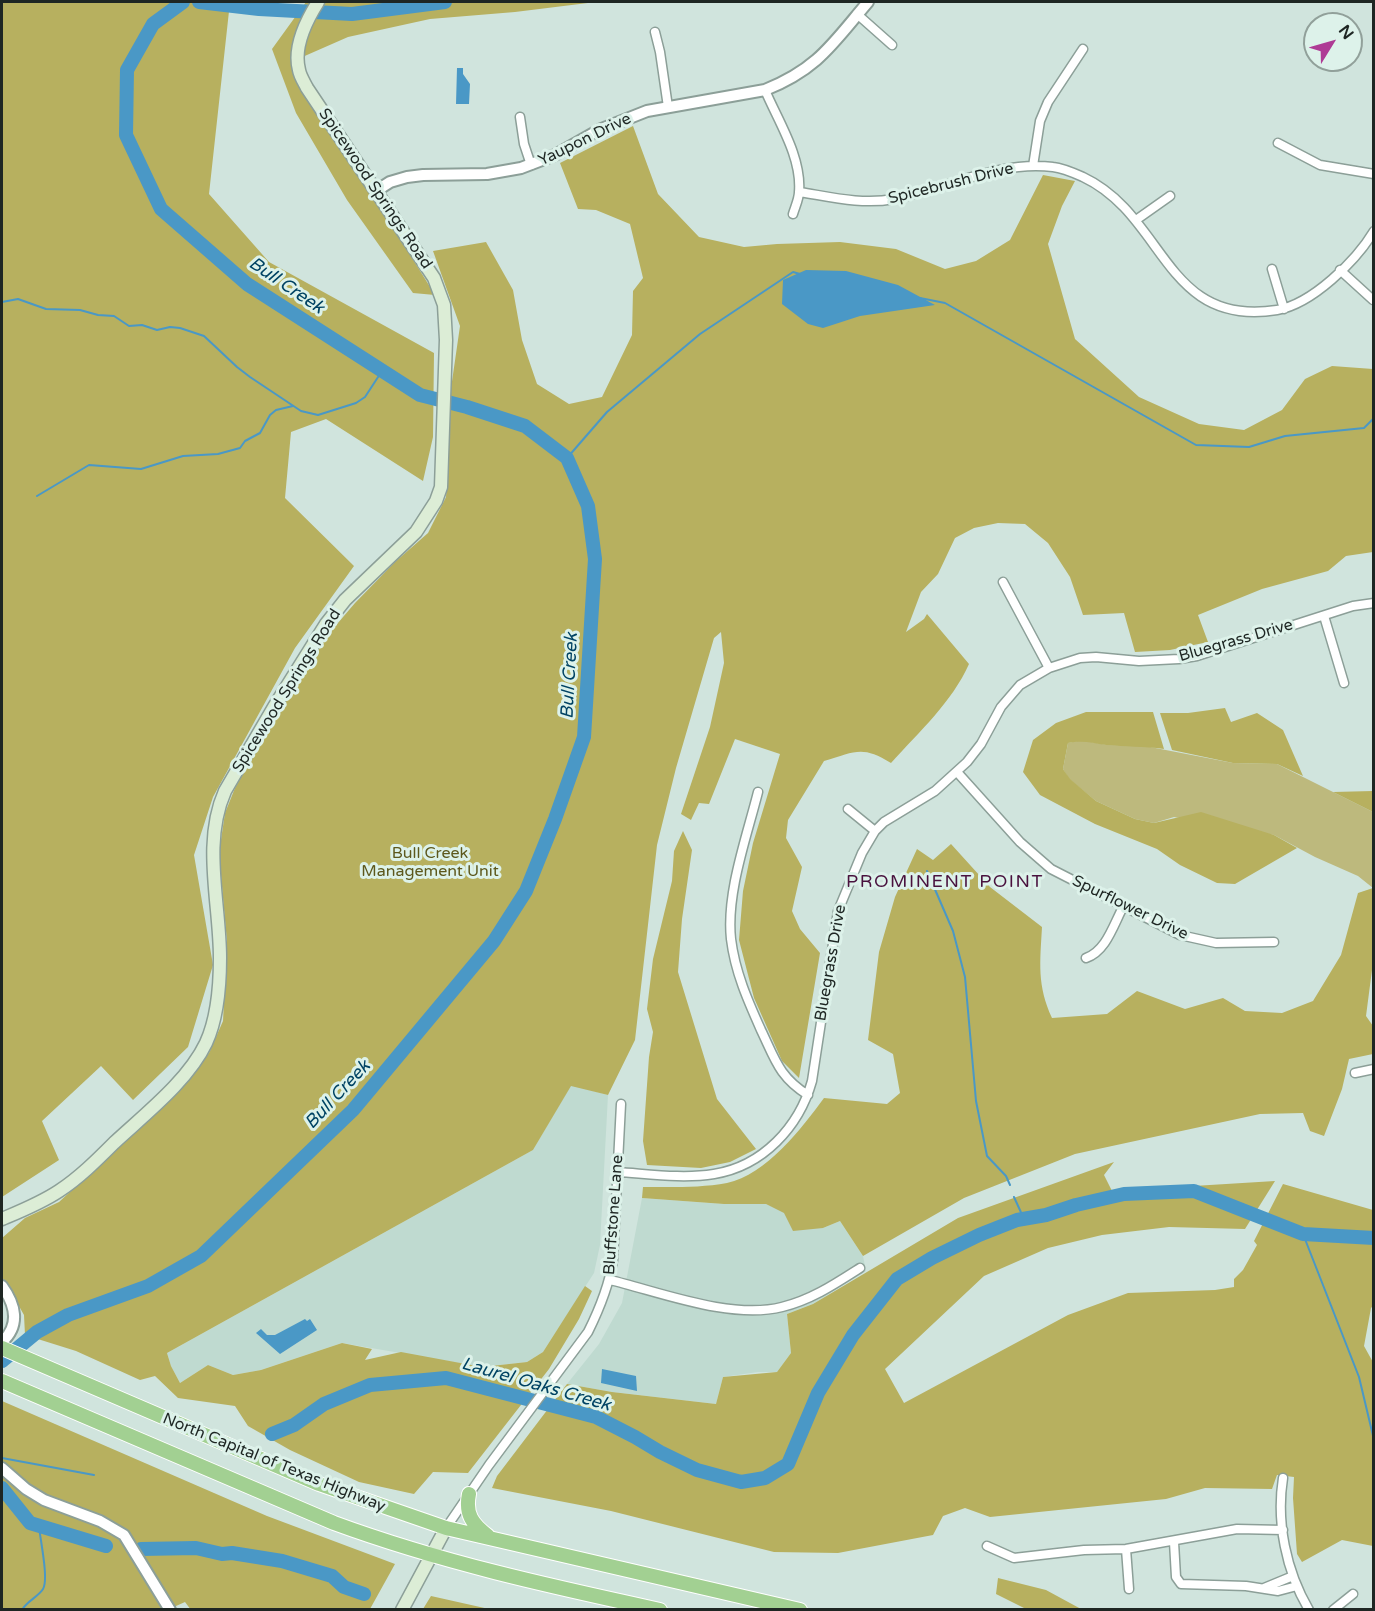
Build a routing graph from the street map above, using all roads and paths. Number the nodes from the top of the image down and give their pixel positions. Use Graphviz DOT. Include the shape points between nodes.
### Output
graph roads {
  1 [pos="318,2"];
  2 [pos="868,2"];
  3 [pos="857,14"];
  4 [pos="655,32"];
  5 [pos="892,45"];
  6 [pos="1083,50"];
  7 [pos="765,90"];
  8 [pos="668,107"];
  9 [pos="520,117"];
  10 [pos="1278,142"];
  11 [pos="531,165"];
  12 [pos="1033,166"];
  13 [pos="1374,174"];
  14 [pos="376,191"];
  15 [pos="800,192"];
  16 [pos="1170,196"];
  17 [pos="793,214"];
  18 [pos="1136,220"];
  19 [pos="1374,231"];
  20 [pos="1272,269"];
  21 [pos="1340,270"];
  22 [pos="1373,300"];
  23 [pos="1284,309"];
  24 [pos="1003,582"];
  25 [pos="1374,603"];
  26 [pos="1324,615"];
  27 [pos="1049,668"];
  28 [pos="1344,683"];
  29 [pos="957,772"];
  30 [pos="758,792"];
  31 [pos="848,809"];
  32 [pos="875,831"];
  33 [pos="1123,907"];
  34 [pos="1274,942"];
  35 [pos="1086,958"];
  36 [pos="1374,1069"];
  37 [pos="1355,1073"];
  38 [pos="808,1095"];
  39 [pos="621,1104"];
  40 [pos="618,1172"];
  41 [pos="2,1219"];
  42 [pos="860,1268"];
  43 [pos="610,1280"];
  44 [pos="2,1286"];
  45 [pos="2,1342"];
  46 [pos="2,1347"];
  47 [pos="2,1381"];
  48 [pos="2,1468"];
  49 [pos="1283,1478"];
  50 [pos="469,1494"];
  51 [pos="446,1528"];
  52 [pos="1283,1530"];
  53 [pos="492,1539"];
  54 [pos="1174,1542"];
  55 [pos="987,1546"];
  56 [pos="1126,1550"];
  57 [pos="432,1556"];
  58 [pos="1293,1576"];
  59 [pos="1297,1586"];
  60 [pos="1264,1588"];
  61 [pos="1130,1589"];
  62 [pos="1353,1594"];
  63 [pos="170,1610"];
  64 [pos="402,1610"];
  65 [pos="660,1610"];
  66 [pos="800,1610"];
  67 [pos="1309,1610"];
  68 [pos="1333,1610"];
  1 -- 14 [label="main road, Spicewood Springs Road" via="299,48 299,70"];
  2 -- 3 [label="street, Yaupon Drive"];
  3 -- 5 [label="street"];
  3 -- 7 [label="street, Yaupon Drive" via="812,65"];
  4 -- 8 [label="street"];
  6 -- 12 [label="street" via="1048,102 1040,121"];
  7 -- 8 [label="street, Yaupon Drive"];
  7 -- 15 [label="street" via="792,152"];
  8 -- 11 [label="street, Yaupon Drive" via="622,120"];
  9 -- 11 [label="street"];
  10 -- 13 [label="street" via="1320,165"];
  11 -- 14 [label="street, Yaupon Drive" via="487,174 407,177"];
  12 -- 15 [label="street, Spicebrush Drive" via="1008,168 886,200 850,200"];
  12 -- 18 [label="street, Spicebrush Drive" via="1056,167 1091,181 1109,192"];
  14 -- 41 [label="main road, Spicewood Springs Road" via="434,278 446,318 441,487 416,532 345,600 326,624 225,791 214,837 219,980 206,1044 164,1096 81,1174 44,1200"];
  15 -- 17 [label="street"];
  16 -- 18 [label="street"];
  18 -- 23 [label="street, Spicebrush Drive" via="1177,277 1194,293 1214,305 1242,313"];
  19 -- 21 [label="street, Spicebrush Drive"];
  20 -- 23 [label="street"];
  21 -- 22 [label="street"];
  21 -- 23 [label="street, Spicebrush Drive" via="1309,298"];
  24 -- 27 [label="street"];
  25 -- 26 [label="street, Bluegrass Drive"];
  26 -- 27 [label="street, Bluegrass Drive" via="1197,656 1139,661 1080,658"];
  26 -- 28 [label="street"];
  27 -- 29 [label="street, Bluegrass Drive" via="1010,695 981,744"];
  29 -- 32 [label="street, Bluegrass Drive"];
  29 -- 33 [label="street, Spurflower Drive" via="1035,857"];
  30 -- 38 [label="street" via="738,869 731,938 747,1001 781,1072"];
  31 -- 32 [label="street"];
  32 -- 38 [label="street, Bluegrass Drive" via="838,911"];
  33 -- 34 [label="street, Spurflower Drive" via="1199,941"];
  33 -- 35 [label="street" via="1102,948"];
  36 -- 37 [label="street"];
  38 -- 40 [label="street, Bluegrass Drive" via="793,1124 745,1165 715,1174 685,1176"];
  39 -- 40 [label="street, Bluffstone Lane"];
  40 -- 43 [label="street, Bluffstone Lane"];
  42 -- 43 [label="street" via="805,1299 781,1307 739,1310"];
  43 -- 50 [label="street, Bluffstone Lane" via="588,1332"];
  44 -- 45 [label="street" via="15,1316 11,1331"];
  46 -- 51 [label="highway, North Capital of Texas Highway" via="319,1484"];
  47 -- 57 [label="highway, North Capital of Texas Highway" via="334,1523"];
  48 -- 63 [label="street" via="44,1500 100,1521 124,1535"];
  49 -- 52 [label="street"];
  50 -- 51 [label="street, Bluffstone Lane"];
  50 -- 53 [label="highway" via="466,1506 472,1522"];
  51 -- 53 [label="highway, North Capital of Texas Highway"];
  51 -- 57 [label="main road"];
  52 -- 54 [label="street" via="1237,1529"];
  52 -- 58 [label="street"];
  53 -- 66 [label="highway, North Capital of Texas Highway"];
  54 -- 56 [label="street"];
  54 -- 60 [label="street" via="1176,1577 1181,1584"];
  55 -- 56 [label="street" via="1014,1558"];
  56 -- 61 [label="street"];
  57 -- 64 [label="main road"];
  57 -- 65 [label="highway, North Capital of Texas Highway"];
  58 -- 59 [label="street"];
  58 -- 60 [label="street"];
  59 -- 60 [label="street" via="1278,1591"];
  59 -- 67 [label="street"];
  62 -- 68 [label="street"];
}
